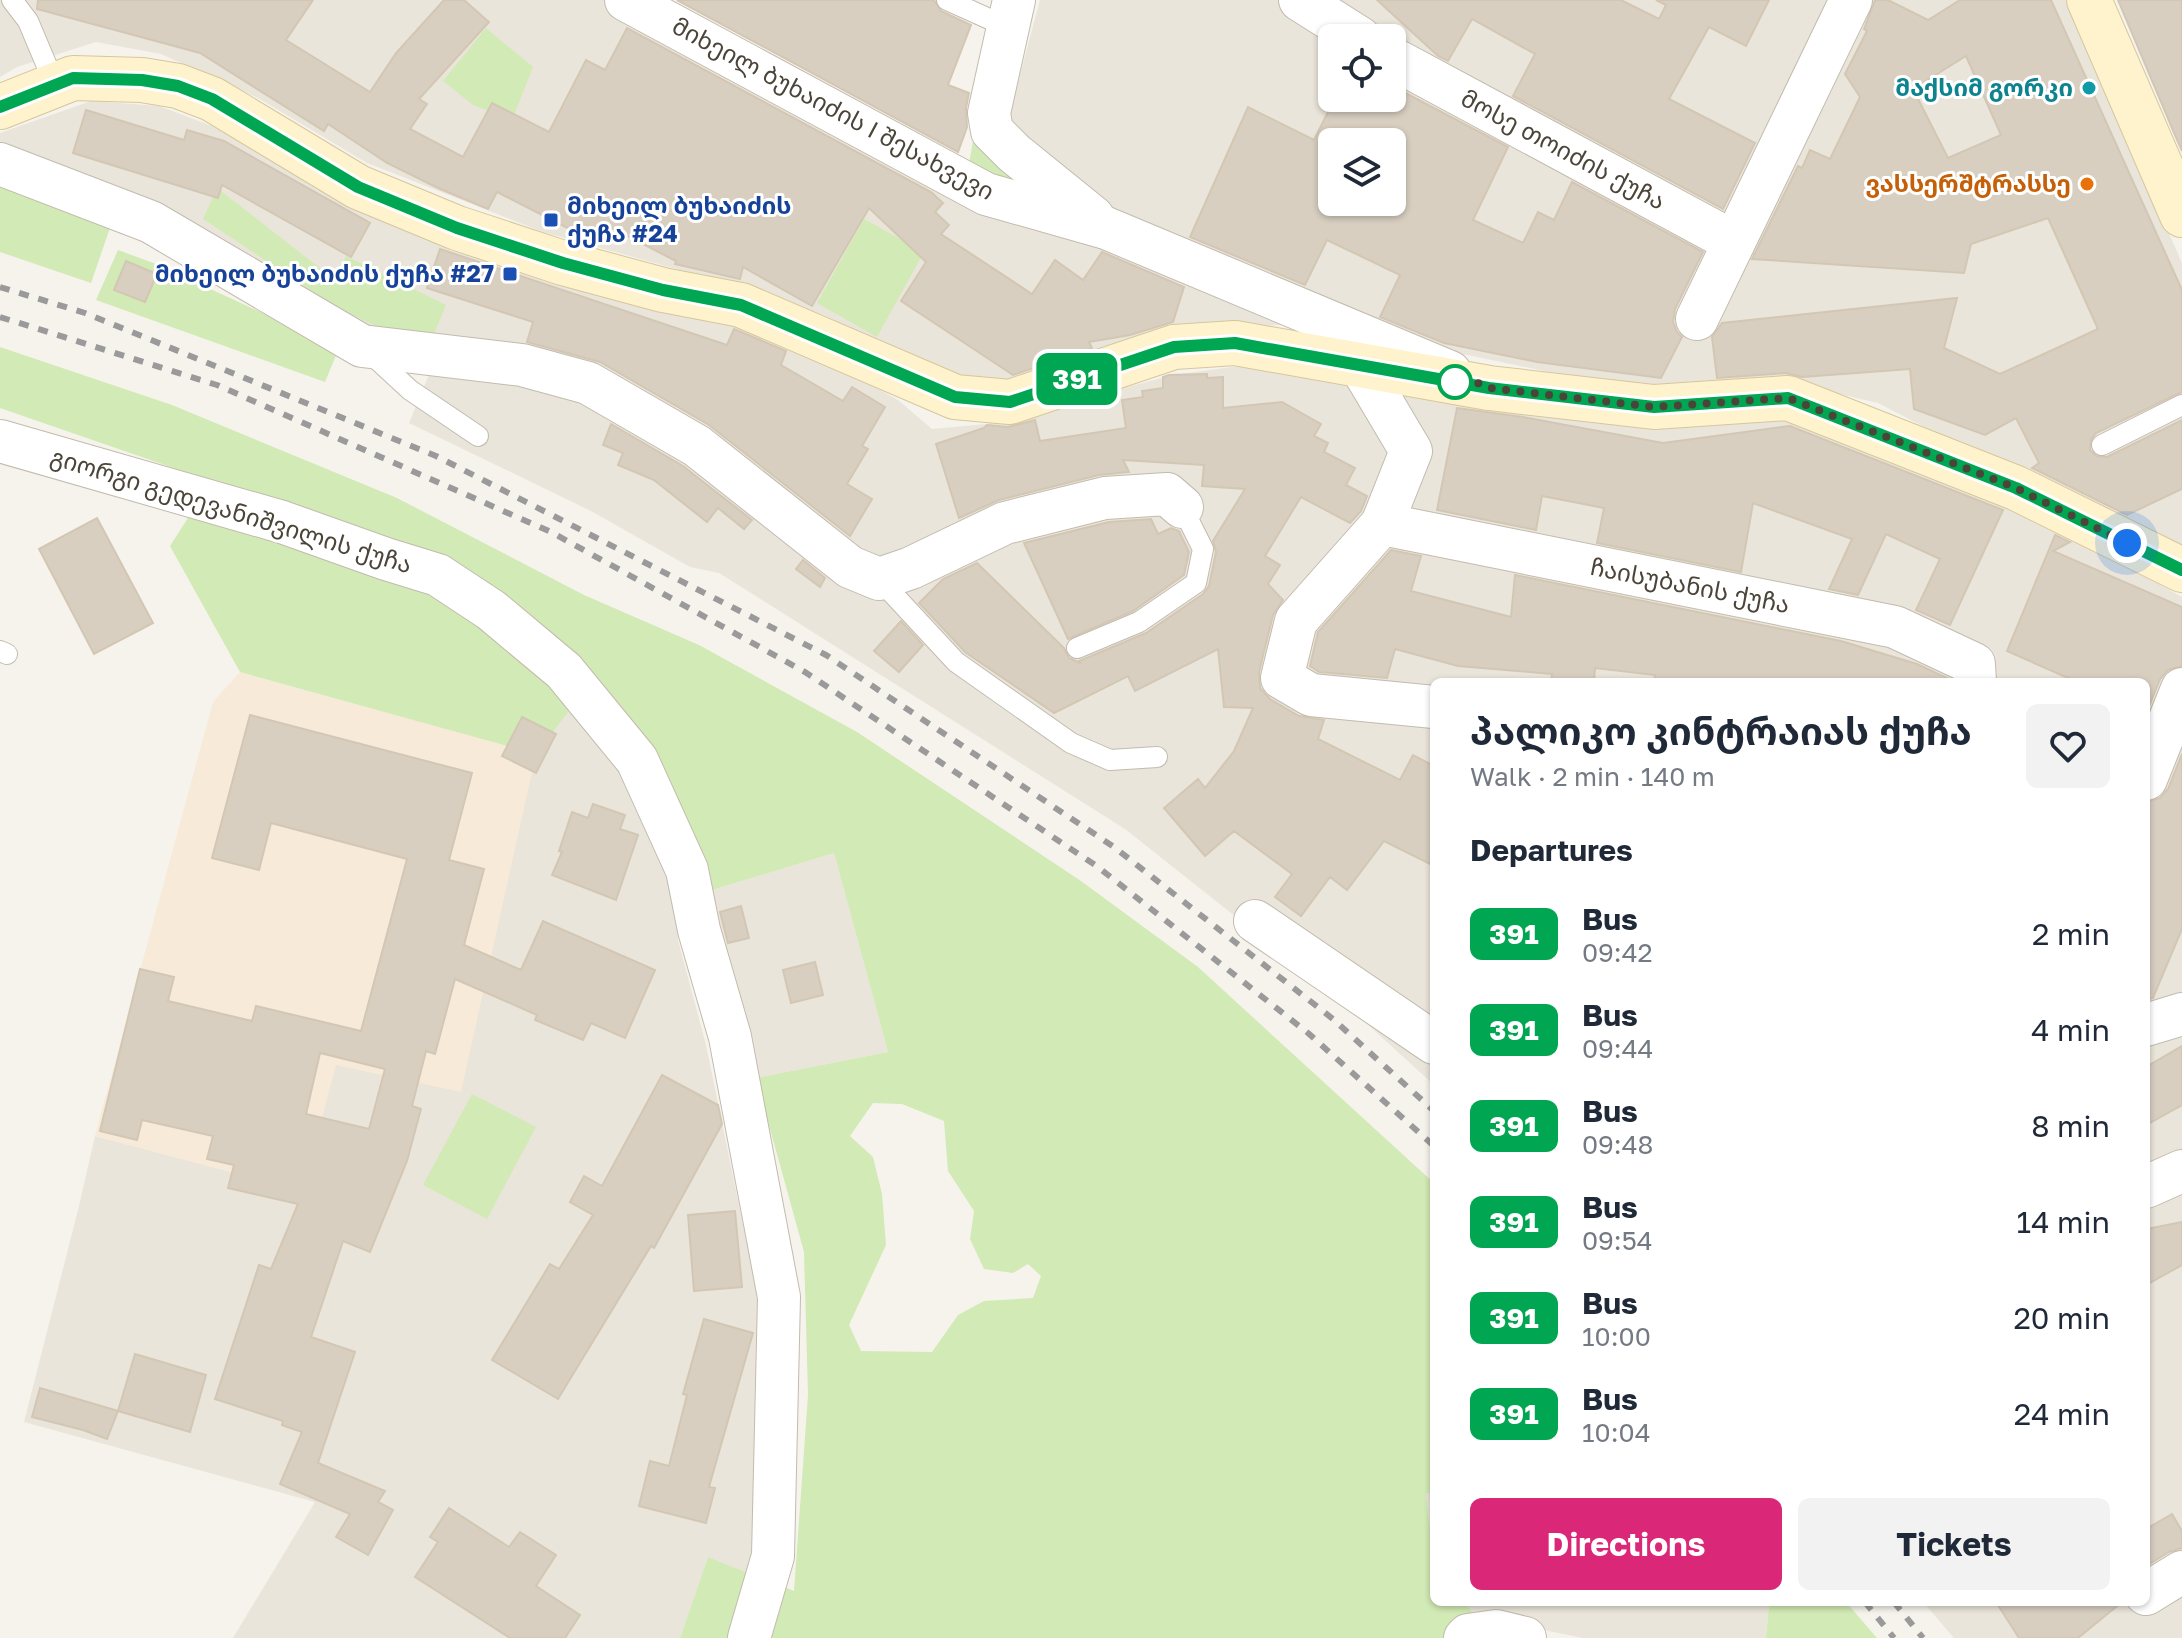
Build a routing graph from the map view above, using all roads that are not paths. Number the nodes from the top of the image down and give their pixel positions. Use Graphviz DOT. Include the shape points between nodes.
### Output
graph roads {
  1 [pos="12,0"];
  2 [pos="626,0"];
  3 [pos="947,0"];
  4 [pos="1300,0"];
  5 [pos="1851,0"];
  6 [pos="2089,0"];
  7 [pos="1010,13"];
  8 [pos="1338,24"];
  9 [pos="1406,66"];
  10 [pos="55,85"];
  11 [pos="0,107"];
  12 [pos="0,164"];
  13 [pos="2182,215"];
  14 [pos="1106,228"];
  15 [pos="1734,242"];
  16 [pos="1697,319"];
  17 [pos="362,346"];
  18 [pos="1360,365"];
  19 [pos="1489,388"];
  20 [pos="2182,405"];
  21 [pos="478,436"];
  22 [pos="0,441"];
  23 [pos="2102,445"];
  24 [pos="1182,507"];
  25 [pos="1382,524"];
  26 [pos="2182,570"];
  27 [pos="879,579"];
  28 [pos="1077,648"];
  29 [pos="1975,678"];
  30 [pos="2182,689"];
  31 [pos="1430,707"];
  32 [pos="1157,757"];
  33 [pos="2150,769"];
  34 [pos="1255,921"];
  35 [pos="2182,1014"];
  36 [pos="2150,1024"];
  37 [pos="1430,1040"];
  38 [pos="2182,1171"];
  39 [pos="2150,1185"];
  40 [pos="2182,1572"];
  41 [pos="2150,1592"];
  42 [pos="749,1638"];
  43 [pos="1465,1638"];
  44 [pos="1525,1638"];
  1 -- 10 [label="lane" via="28,21"];
  2 -- 14 [label="street, მიხეილ ბუხაიძის I შესახვევი" via="986,194"];
  3 -- 7 [label="lane"];
  4 -- 8 [label="street"];
  5 -- 15 [label="street"];
  6 -- 13 [label="street"];
  7 -- 14 [label="street" via="989,113 992,131"];
  9 -- 15 [label="street, მოსე თოიძის ქუჩა"];
  10 -- 11 [label="street"];
  10 -- 18 [label="street" via="73,78 178,86 212,99 358,187 457,228 563,263 741,305 955,397 1010,402 1174,347 1235,343"];
  12 -- 17 [label="street" via="151,222"];
  14 -- 19 [label="street, მიხეილ ბუხაიძის I შესახვევი"];
  15 -- 16 [label="street"];
  17 -- 21 [label="lane" via="410,390"];
  17 -- 27 [label="street" via="522,365 588,383 697,446 850,567"];
  18 -- 19 [label="street"];
  18 -- 25 [label="street" via="1411,451"];
  19 -- 26 [label="street" via="1654,407 1788,398 2016,488"];
  20 -- 23 [label="lane"];
  22 -- 42 [label="street, გიორგი გედევანიშვილის ქუჩა" via="282,522 438,575 491,610 564,671 637,760 687,870 730,1037 779,1297 773,1556"];
  24 -- 27 [label="street" via="1167,494 1105,498 1005,523"];
  24 -- 28 [label="lane" via="1203,549 1196,583 1139,622"];
  25 -- 29 [label="street, ჩაისუბანის ქუჩა" via="1895,627 1974,664"];
  25 -- 31 [label="street" via="1296,621 1282,678 1311,695"];
  27 -- 32 [label="lane" via="956,662 1071,743 1110,760"];
  30 -- 33 [label="street"];
  34 -- 37 [label="street"];
  35 -- 36 [label="street"];
  38 -- 39 [label="street"];
  40 -- 41 [label="street"];
  43 -- 44 [label="street" via="1496,1631"];
}
